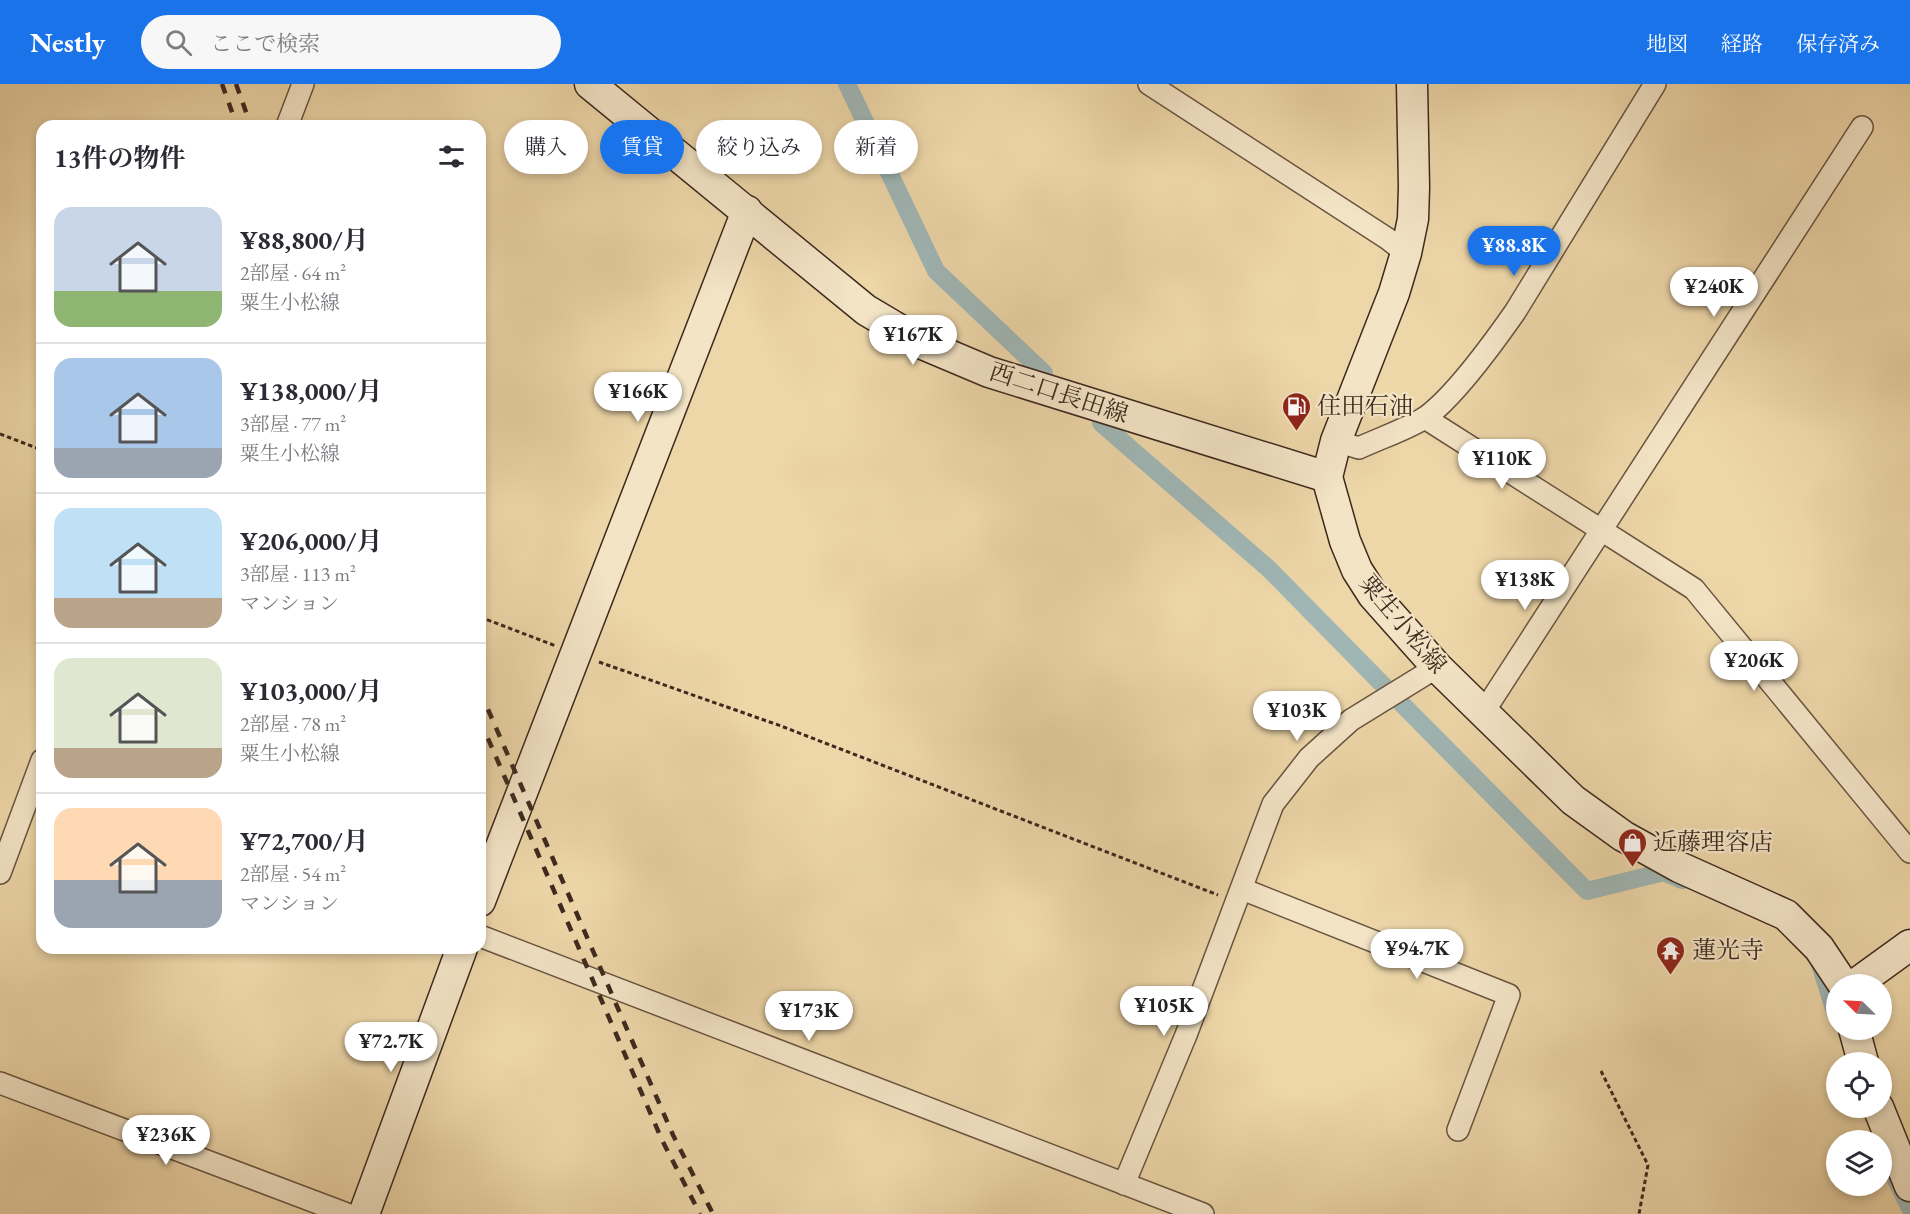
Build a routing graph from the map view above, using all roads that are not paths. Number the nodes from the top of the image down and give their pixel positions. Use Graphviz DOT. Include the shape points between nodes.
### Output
graph roads {
  1 [pos="303,84"];
  2 [pos="590,84"];
  3 [pos="1149,84"];
  4 [pos="1412,84"];
  5 [pos="1655,84"];
  6 [pos="289,120"];
  7 [pos="1862,127"];
  8 [pos="747,211"];
  9 [pos="1406,253"];
  10 [pos="1425,418"];
  11 [pos="1336,441"];
  12 [pos="1327,477"];
  13 [pos="1600,530"];
  14 [pos="1437,667"];
  15 [pos="1483,713"];
  16 [pos="36,776"];
  17 [pos="1910,852"];
  18 [pos="0,873"];
  19 [pos="486,885"];
  20 [pos="1239,896"];
  21 [pos="486,938"];
  22 [pos="1910,945"];
  23 [pos="460,954"];
  24 [pos="1836,974"];
  25 [pos="1870,974"];
  26 [pos="0,1083"];
  27 [pos="1882,1118"];
  28 [pos="1458,1130"];
  29 [pos="1124,1184"];
  30 [pos="1910,1186"];
  31 [pos="347,1214"];
  32 [pos="364,1214"];
  33 [pos="1203,1214"];
  1 -- 6 [label="street"];
  2 -- 8 [label="main road, 西二口長田線"];
  3 -- 9 [label="street"];
  4 -- 9 [label="main road, 粟生小松線" via="1413,219"];
  5 -- 10 [label="street" via="1494,343"];
  7 -- 13 [label="street"];
  8 -- 12 [label="main road, 西二口長田線" via="866,310 925,345 989,372"];
  8 -- 19 [label="main road"];
  9 -- 11 [label="main road, 粟生小松線"];
  10 -- 11 [label="street" via="1359,448"];
  10 -- 13 [label="street"];
  11 -- 12 [label="main road, 粟生小松線"];
  12 -- 14 [label="main road, 粟生小松線" via="1345,541 1372,596"];
  13 -- 15 [label="street"];
  13 -- 17 [label="street" via="1694,589"];
  14 -- 15 [label="main road, 粟生小松線"];
  14 -- 20 [label="street" via="1351,720 1309,758 1273,804"];
  15 -- 24 [label="main road, 粟生小松線" via="1574,800 1623,836 1678,867 1786,915 1819,948"];
  16 -- 18 [label="street"];
  20 -- 28 [label="street" via="1509,995"];
  20 -- 29 [label="street"];
  21 -- 29 [label="street"];
  22 -- 25 [label="main road"];
  23 -- 32 [label="main road"];
  26 -- 31 [label="street"];
  27 -- 30 [label="main road"];
  29 -- 33 [label="street"];
}
